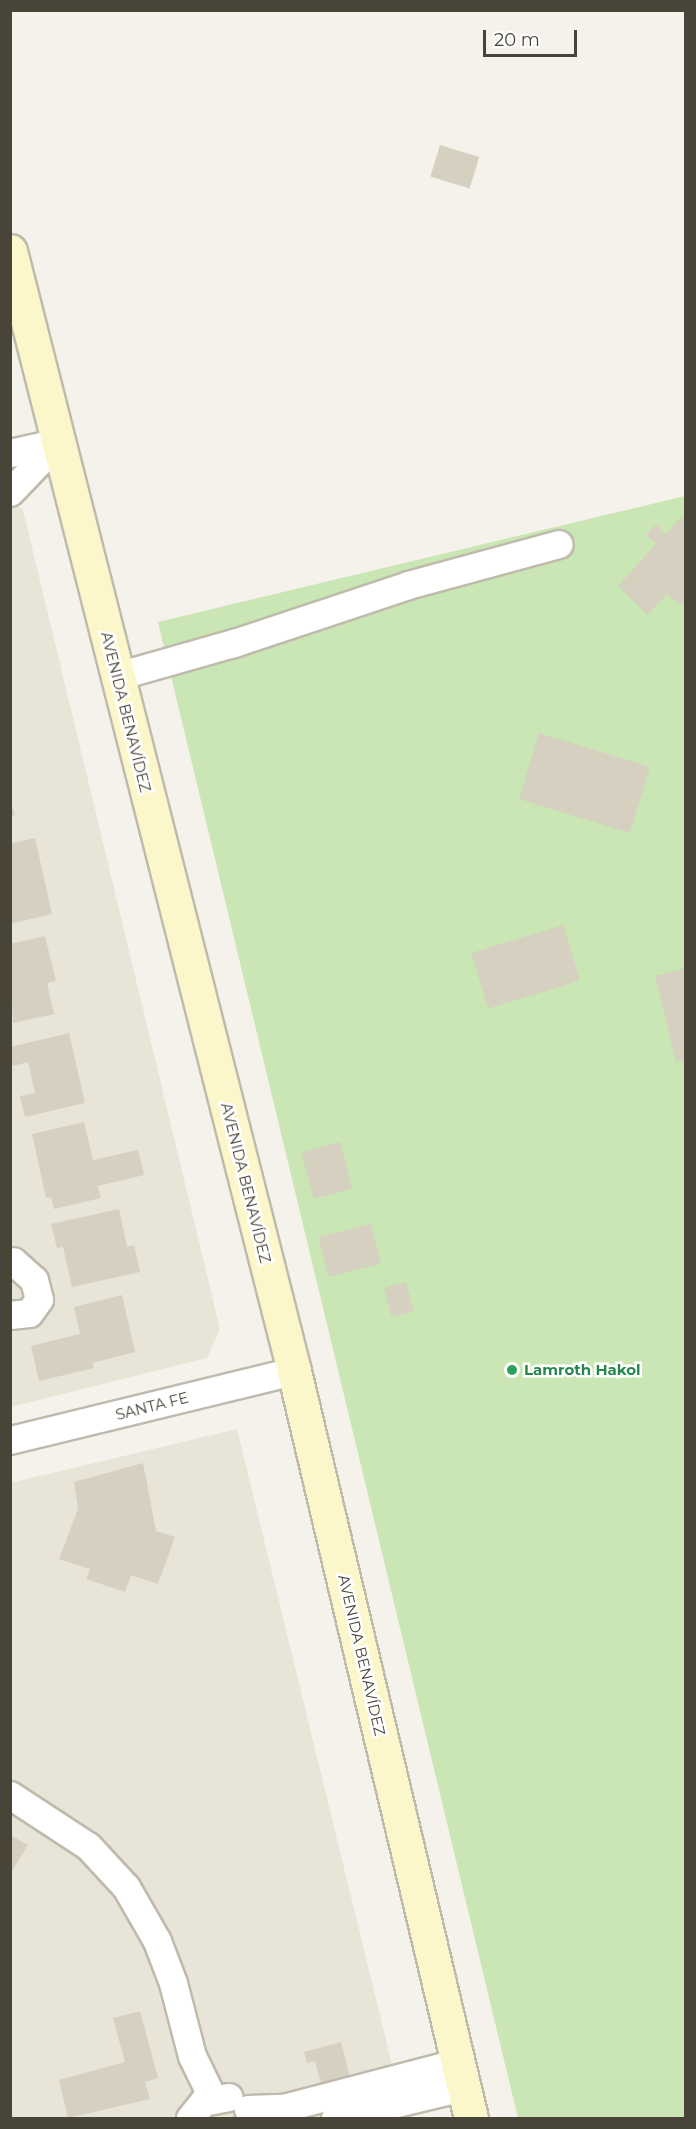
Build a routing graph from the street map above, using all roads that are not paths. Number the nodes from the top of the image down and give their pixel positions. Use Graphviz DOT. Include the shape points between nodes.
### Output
graph roads {
  1 [pos="10,251"];
  2 [pos="58,442"];
  3 [pos="10,453"];
  4 [pos="10,492"];
  5 [pos="559,544"];
  6 [pos="117,676"];
  7 [pos="11,1254"];
  8 [pos="10,1315"];
  9 [pos="294,1371"];
  10 [pos="10,1440"];
  11 [pos="10,1795"];
  12 [pos="461,2075"];
  13 [pos="212,2097"];
  14 [pos="251,2114"];
  15 [pos="190,2118"];
  16 [pos="335,2118"];
  17 [pos="471,2118"];
  1 -- 2 [label="main road, AVENIDA BENAVÍDEZ"];
  2 -- 3 [label="street"];
  2 -- 4 [label="street"];
  2 -- 6 [label="main road, AVENIDA BENAVÍDEZ"];
  5 -- 6 [label="street" via="408,585 234,643"];
  6 -- 9 [label="main road, AVENIDA BENAVÍDEZ"];
  7 -- 8 [label="street" via="34,1280 39,1299 29,1313"];
  9 -- 10 [label="street, SANTA FE"];
  9 -- 12 [label="main road, AVENIDA BENAVÍDEZ"];
  11 -- 13 [label="street" via="88,1846 126,1887 157,1941 176,1993 192,2056"];
  12 -- 14 [label="street"];
  12 -- 16 [label="street"];
  12 -- 17 [label="main road, AVENIDA BENAVÍDEZ"];
  13 -- 14 [label="street" via="232,2098"];
  13 -- 15 [label="street" via="195,2109"];
}
